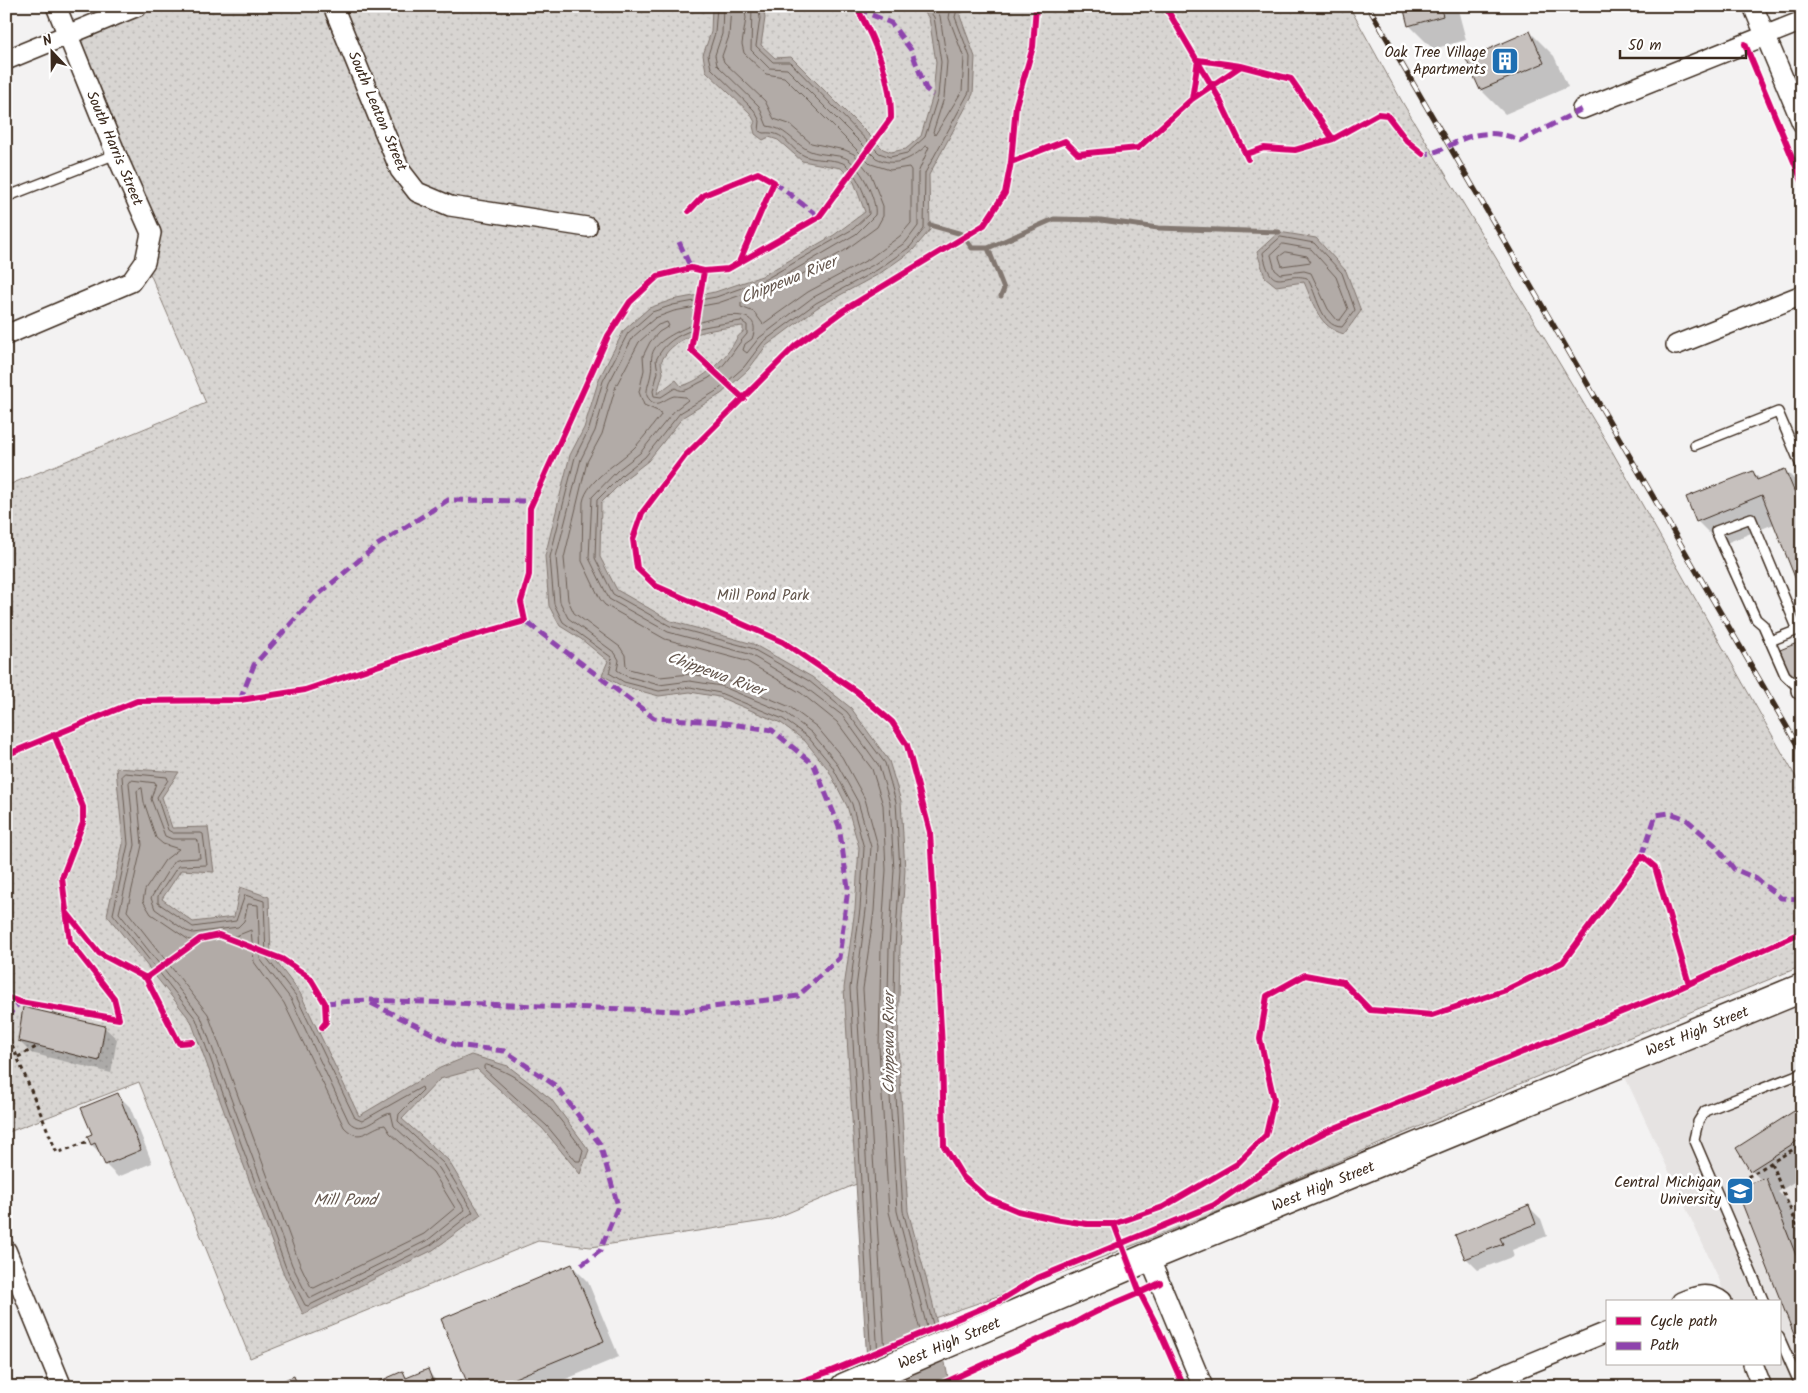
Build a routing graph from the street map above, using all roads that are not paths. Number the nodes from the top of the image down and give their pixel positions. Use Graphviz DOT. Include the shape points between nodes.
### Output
graph roads {
  1 [pos="56,6"];
  2 [pos="138,6"];
  3 [pos="333,6"];
  4 [pos="1753,6"];
  5 [pos="1802,21"];
  6 [pos="69,35"];
  7 [pos="1765,36"];
  8 [pos="6,60"];
  9 [pos="1582,109"];
  10 [pos="1802,122"];
  11 [pos="116,154"];
  12 [pos="6,197"];
  13 [pos="587,227"];
  14 [pos="1802,295"];
  15 [pos="6,335"];
  16 [pos="1676,345"];
  17 [pos="1695,445"];
  18 [pos="1802,468"];
  19 [pos="1770,641"];
  20 [pos="1801,690"];
  21 [pos="1802,988"];
  22 [pos="1802,1073"];
  23 [pos="6,1250"];
  24 [pos="1149,1257"];
  25 [pos="1718,1299"];
  26 [pos="1686,1300"];
  27 [pos="1763,1300"];
  28 [pos="1606,1332"];
  29 [pos="1780,1339"];
  30 [pos="1753,1366"];
  31 [pos="1480,1385"];
  32 [pos="62,1387"];
  33 [pos="845,1387"];
  34 [pos="1203,1387"];
  35 [pos="1762,1387"];
  36 [pos="1801,1387"];
  1 -- 6 [label="street, South Harris Street"];
  2 -- 6 [label="street"];
  3 -- 13 [label="street, South Leaton Street" via="400,170 417,192 450,206"];
  4 -- 7 [label="street"];
  5 -- 7 [label="street"];
  6 -- 8 [label="street"];
  6 -- 11 [label="street, South Harris Street"];
  7 -- 9 [label="street"];
  7 -- 10 [label="street"];
  11 -- 12 [label="lane"];
  11 -- 15 [label="street, South Harris Street" via="151,233 145,262 131,282"];
  14 -- 16 [label="street"];
  17 -- 18 [label="lane" via="1778,412"];
  19 -- 19 [label="lane" via="1798,630 1751,518 1716,531 1756,619 1763,625"];
  19 -- 20 [label="lane" via="1786,675"];
  21 -- 24 [label="main road, West High Street"];
  22 -- 27 [label="lane" via="1706,1111 1698,1122 1694,1139"];
  23 -- 32 [label="street"];
  24 -- 33 [label="main road, West High Street"];
  24 -- 34 [label="street"];
  25 -- 26 [label="street" via="1696,1296"];
  28 -- 31 [label="street"];
  29 -- 36 [label="lane"];
  30 -- 35 [label="street"];
}
